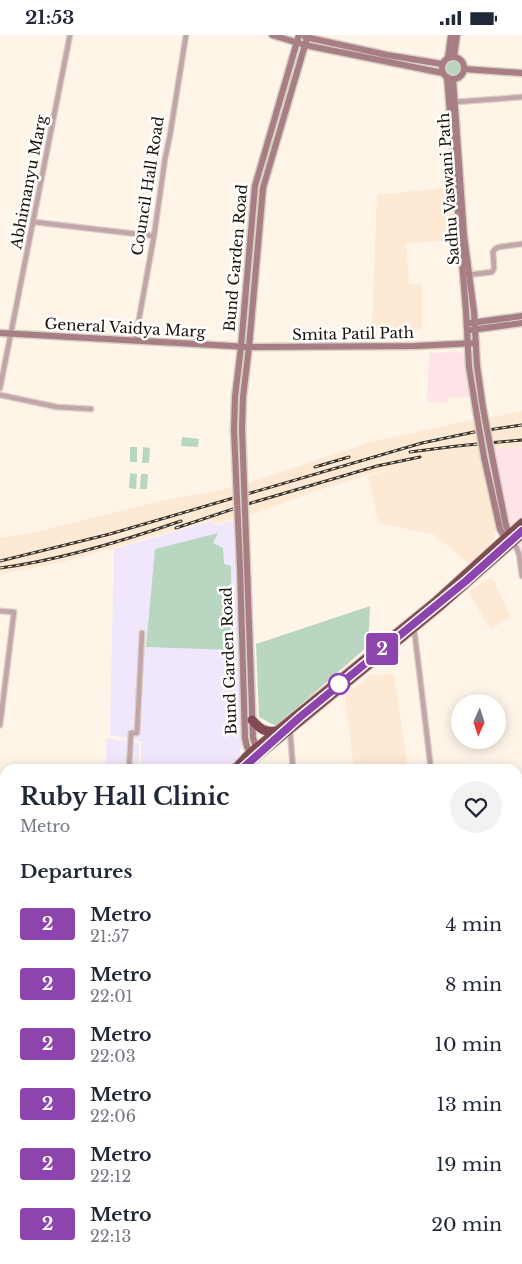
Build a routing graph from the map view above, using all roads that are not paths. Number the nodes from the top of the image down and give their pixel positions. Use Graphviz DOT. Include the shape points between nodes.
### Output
graph roads {
  1 [pos="70,35"];
  2 [pos="186,35"];
  3 [pos="272,35"];
  4 [pos="451,35"];
  5 [pos="456,35"];
  6 [pos="298,37"];
  7 [pos="307,39"];
  8 [pos="451,57"];
  9 [pos="442,64"];
  10 [pos="464,69"];
  11 [pos="522,73"];
  12 [pos="448,76"];
  13 [pos="522,97"];
  14 [pos="455,102"];
  15 [pos="34,222"];
  16 [pos="154,236"];
  17 [pos="522,244"];
  18 [pos="468,275"];
  19 [pos="522,316"];
  20 [pos="466,323"];
  21 [pos="522,323"];
  22 [pos="475,326"];
  23 [pos="467,331"];
  24 [pos="0,333"];
  25 [pos="12,334"];
  26 [pos="135,341"];
  27 [pos="468,343"];
  28 [pos="476,343"];
  29 [pos="241,347"];
  30 [pos="250,347"];
  31 [pos="0,388"];
  32 [pos="0,395"];
  33 [pos="92,409"];
  34 [pos="480,409"];
  35 [pos="522,523"];
  36 [pos="522,533"];
  37 [pos="509,539"];
  38 [pos="522,576"];
  39 [pos="0,611"];
  40 [pos="414,629"];
  41 [pos="142,633"];
  42 [pos="0,665"];
  43 [pos="6,666"];
  44 [pos="252,720"];
  45 [pos="0,725"];
  46 [pos="288,727"];
  47 [pos="276,731"];
  48 [pos="256,752"];
  49 [pos="129,764"];
  50 [pos="241,764"];
  51 [pos="248,764"];
  52 [pos="292,764"];
  53 [pos="430,764"];
  1 -- 15 [label="street, Abhimanyu Marg"];
  2 -- 16 [label="street, Council Hall Road"];
  3 -- 6 [label="main road"];
  4 -- 8 [label="main road"];
  5 -- 8 [label="main road"];
  6 -- 7 [label="main road"];
  6 -- 29 [label="main road, Bund Garden Road" via="255,186"];
  7 -- 9 [label="main road"];
  7 -- 12 [label="main road"];
  7 -- 30 [label="main road, Bund Garden Road" via="263,188"];
  8 -- 9 [label="main road"];
  8 -- 10 [label="main road" via="462,61"];
  9 -- 12 [label="main road"];
  10 -- 11 [label="main road"];
  10 -- 12 [label="main road" via="461,75"];
  12 -- 14 [label="main road, Sadhu Vaswani Path"];
  12 -- 20 [label="main road"];
  13 -- 14 [label="street"];
  14 -- 18 [label="main road, Sadhu Vaswani Path"];
  15 -- 16 [label="street"];
  15 -- 25 [label="street, Abhimanyu Marg"];
  16 -- 26 [label="street, Council Hall Road"];
  17 -- 18 [label="street" via="498,247 493,252 492,272"];
  18 -- 22 [label="main road, Sadhu Vaswani Path"];
  19 -- 22 [label="main road"];
  20 -- 22 [label="main road"];
  20 -- 23 [label="main road"];
  21 -- 22 [label="main road"];
  22 -- 23 [label="main road"];
  22 -- 28 [label="main road, Sadhu Vaswani Path"];
  23 -- 27 [label="main road"];
  24 -- 25 [label="main road, General Vaidya Marg"];
  25 -- 26 [label="main road, General Vaidya Marg"];
  25 -- 31 [label="street, Abhimanyu Marg"];
  26 -- 29 [label="main road, General Vaidya Marg"];
  27 -- 28 [label="main road, Smita Patil Path"];
  27 -- 30 [label="main road, Smita Patil Path"];
  27 -- 34 [label="main road" via="469,367"];
  28 -- 34 [label="main road, Sadhu Vaswani Path"];
  29 -- 30 [label="main road, General Vaidya Marg"];
  29 -- 48 [label="main road, Bund Garden Road, bridge" via="234,430 245,738"];
  30 -- 44 [label="main road, Bund Garden Road, bridge" via="242,397 242,429"];
  32 -- 33 [label="street" via="57,407"];
  34 -- 37 [label="main road, bridge" via="488,457"];
  35 -- 37 [label="highway"];
  36 -- 37 [label="highway"];
  37 -- 38 [label="street" via="519,554"];
  37 -- 40 [label="highway, Bund Garden Road" via="471,580"];
  37 -- 46 [label="highway, Bund Garden Road"];
  39 -- 43 [label="street" via="14,612"];
  40 -- 46 [label="highway, Bund Garden Road"];
  40 -- 53 [label="street"];
  41 -- 49 [label="street" via="137,733 131,733"];
  42 -- 43 [label="street"];
  43 -- 45 [label="street"];
  44 -- 47 [label="highway" via="264,731"];
  44 -- 48 [label="main road, Bund Garden Road"];
  46 -- 47 [label="highway, Bund Garden Road"];
  46 -- 48 [label="highway, Bund Garden Road"];
  46 -- 52 [label="street"];
  47 -- 48 [label="highway, Bund Garden Road"];
  48 -- 50 [label="highway, Bund Garden Road"];
  48 -- 51 [label="highway, Bund Garden Road"];
}
